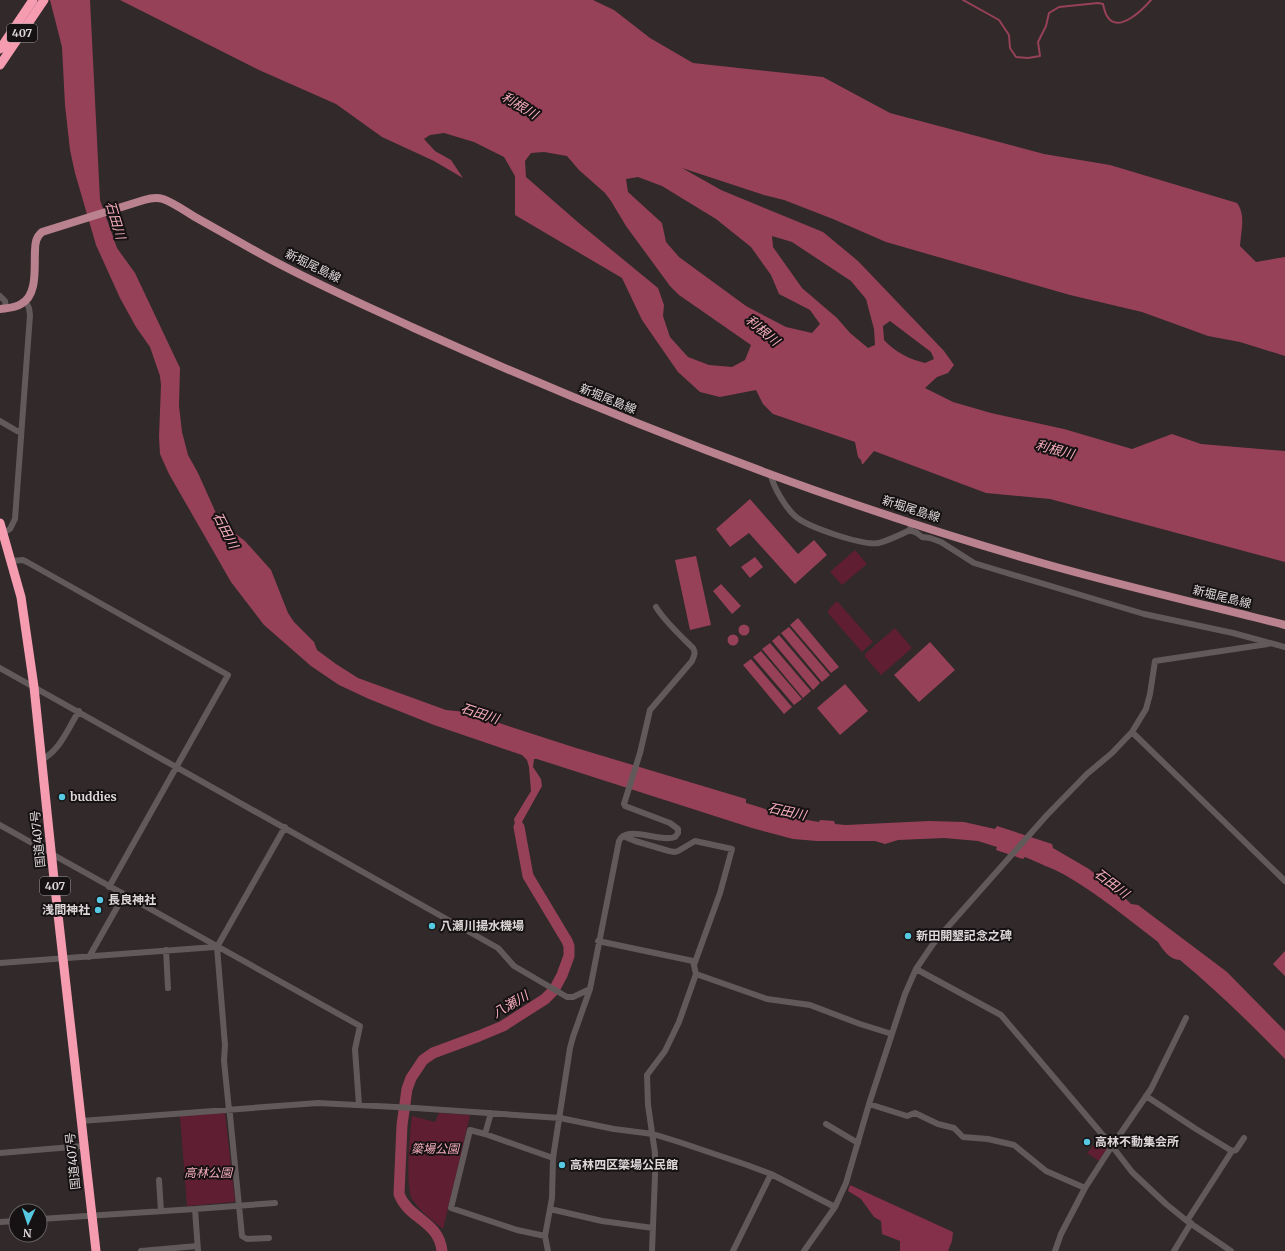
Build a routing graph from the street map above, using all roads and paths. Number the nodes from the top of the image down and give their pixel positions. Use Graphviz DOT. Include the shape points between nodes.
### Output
graph roads {
  1 [pos="34,0"];
  2 [pos="44,0"];
  3 [pos="0,49"];
  4 [pos="0,65"];
  5 [pos="0,296"];
  6 [pos="26,302"];
  7 [pos="3,309"];
  8 [pos="0,421"];
  9 [pos="21,432"];
  10 [pos="771,474"];
  11 [pos="0,523"];
  12 [pos="911,526"];
  13 [pos="3,538"];
  14 [pos="11,561"];
  15 [pos="656,608"];
  16 [pos="1285,625"];
  17 [pos="1268,644"];
  18 [pos="1285,647"];
  19 [pos="0,668"];
  20 [pos="34,687"];
  21 [pos="78,711"];
  22 [pos="1132,732"];
  23 [pos="41,760"];
  24 [pos="176,767"];
  25 [pos="0,825"];
  26 [pos="285,827"];
  27 [pos="623,836"];
  28 [pos="51,854"];
  29 [pos="1285,881"];
  30 [pos="109,887"];
  31 [pos="124,895"];
  32 [pos="598,940"];
  33 [pos="217,947"];
  34 [pos="166,950"];
  35 [pos="89,957"];
  36 [pos="63,958"];
  37 [pos="0,963"];
  38 [pos="693,966"];
  39 [pos="916,969"];
  40 [pos="696,974"];
  41 [pos="168,988"];
  42 [pos="590,989"];
  43 [pos="1186,1018"];
  44 [pos="892,1034"];
  45 [pos="1146,1096"];
  46 [pos="869,1104"];
  47 [pos="359,1105"];
  48 [pos="229,1110"];
  49 [pos="491,1113"];
  50 [pos="560,1118"];
  51 [pos="81,1121"];
  52 [pos="826,1124"];
  53 [pos="486,1134"];
  54 [pos="652,1134"];
  55 [pos="1244,1138"];
  56 [pos="858,1144"];
  57 [pos="84,1146"];
  58 [pos="1112,1146"];
  59 [pos="1232,1151"];
  60 [pos="0,1152"];
  61 [pos="553,1158"];
  62 [pos="772,1174"];
  63 [pos="159,1180"];
  64 [pos="1085,1188"];
  65 [pos="275,1203"];
  66 [pos="238,1206"];
  67 [pos="835,1206"];
  68 [pos="195,1209"];
  69 [pos="550,1210"];
  70 [pos="162,1211"];
  71 [pos="91,1216"];
  72 [pos="48,1219"];
  73 [pos="1189,1222"];
  74 [pos="653,1228"];
  75 [pos="545,1236"];
  76 [pos="269,1238"];
  77 [pos="198,1249"];
  78 [pos="96,1251"];
  79 [pos="142,1251"];
  80 [pos="548,1251"];
  81 [pos="652,1251"];
  82 [pos="733,1251"];
  83 [pos="804,1251"];
  84 [pos="1055,1251"];
  85 [pos="1174,1251"];
  86 [pos="1231,1251"];
  1 -- 3 [label="highway, 407"];
  2 -- 4 [label="highway, 407"];
  5 -- 7 [label="street" via="5,301"];
  6 -- 7 [label="main road"];
  6 -- 9 [label="street" via="30,315"];
  6 -- 10 [label="main road, 新堀尾島線" via="34,286 36,240 40,233 153,198 162,199 327,287 505,369 640,425"];
  8 -- 9 [label="street"];
  9 -- 13 [label="street" via="15,519"];
  10 -- 12 [label="main road, 新堀尾島線"];
  10 -- 12 [label="street" via="774,486 794,516 818,527 854,540 878,543"];
  11 -- 13 [label="highway, 国道407号 / 407"];
  12 -- 16 [label="main road, 新堀尾島線" via="1075,572"];
  12 -- 17 [label="street" via="922,537 941,542 974,563 1144,614 1256,638"];
  13 -- 14 [label="highway, 国道407号 / 407"];
  14 -- 20 [label="highway, 国道407号 / 407" via="23,604"];
  14 -- 24 [label="street" via="27,562 228,675"];
  15 -- 27 [label="street" via="693,648 695,655 650,710 624,802 626,806 670,823 678,829 678,833 675,837 667,839 636,834"];
  17 -- 18 [label="street"];
  17 -- 22 [label="street" via="1156,661 1146,709"];
  19 -- 20 [label="street"];
  20 -- 21 [label="street"];
  20 -- 23 [label="highway, 国道407号 / 407"];
  21 -- 23 [label="street" via="55,750"];
  21 -- 24 [label="street"];
  22 -- 29 [label="street"];
  22 -- 39 [label="street" via="1040,822 933,944"];
  23 -- 28 [label="highway, 国道407号 / 407"];
  24 -- 26 [label="street"];
  24 -- 30 [label="street"];
  25 -- 28 [label="street"];
  26 -- 33 [label="street"];
  26 -- 42 [label="street" via="498,948 514,966 567,997"];
  27 -- 32 [label="street" via="619,841"];
  27 -- 38 [label="street" via="669,851 678,851 695,841 732,849 720,893"];
  28 -- 30 [label="street"];
  28 -- 36 [label="highway, 国道407号 / 407"];
  30 -- 31 [label="street"];
  31 -- 33 [label="street"];
  31 -- 35 [label="street"];
  32 -- 38 [label="street" via="693,962"];
  32 -- 42 [label="street"];
  33 -- 34 [label="street"];
  33 -- 47 [label="street" via="360,1026 355,1049"];
  33 -- 48 [label="street"];
  34 -- 35 [label="street"];
  34 -- 41 [label="street"];
  35 -- 36 [label="street"];
  36 -- 37 [label="street"];
  36 -- 51 [label="highway, 国道407号 / 407"];
  38 -- 40 [label="street"];
  39 -- 44 [label="street"];
  39 -- 58 [label="street" via="1001,1015"];
  40 -- 44 [label="street" via="767,999 810,1005"];
  40 -- 54 [label="street" via="679,1022 665,1051 647,1075"];
  42 -- 50 [label="street" via="573,1037"];
  43 -- 45 [label="street"];
  44 -- 46 [label="street"];
  45 -- 58 [label="street"];
  45 -- 59 [label="street"];
  46 -- 56 [label="street"];
  46 -- 64 [label="street" via="907,1116 915,1113 938,1124 954,1128 963,1137 1014,1145 1046,1171"];
  47 -- 48 [label="street" via="318,1103"];
  47 -- 49 [label="street"];
  48 -- 51 [label="street"];
  48 -- 66 [label="street"];
  49 -- 50 [label="street"];
  49 -- 53 [label="street"];
  50 -- 54 [label="street" via="614,1130"];
  50 -- 61 [label="street"];
  51 -- 57 [label="highway, 国道407号 / 407"];
  52 -- 56 [label="street"];
  53 -- 61 [label="street"];
  53 -- 75 [label="street" via="470,1130 451,1208 517,1230"];
  54 -- 62 [label="street"];
  54 -- 74 [label="street" via="656,1176"];
  55 -- 59 [label="street" via="1236,1150"];
  56 -- 67 [label="street" via="846,1183"];
  57 -- 60 [label="street"];
  57 -- 71 [label="highway, 国道407号 / 407"];
  58 -- 64 [label="street"];
  58 -- 73 [label="street" via="1132,1172"];
  59 -- 73 [label="street"];
  61 -- 69 [label="street"];
  62 -- 67 [label="street"];
  62 -- 82 [label="street"];
  63 -- 70 [label="street"];
  64 -- 84 [label="street"];
  65 -- 66 [label="street"];
  66 -- 68 [label="street"];
  66 -- 76 [label="street" via="242,1236 247,1239"];
  67 -- 83 [label="street"];
  68 -- 70 [label="street"];
  68 -- 77 [label="street"];
  69 -- 74 [label="street"];
  69 -- 75 [label="street"];
  70 -- 71 [label="street"];
  71 -- 72 [label="street"];
  71 -- 78 [label="highway, 国道407号 / 407"];
  73 -- 85 [label="street"];
  73 -- 86 [label="street"];
  74 -- 81 [label="street"];
  75 -- 80 [label="street"];
  77 -- 79 [label="street"];
}
